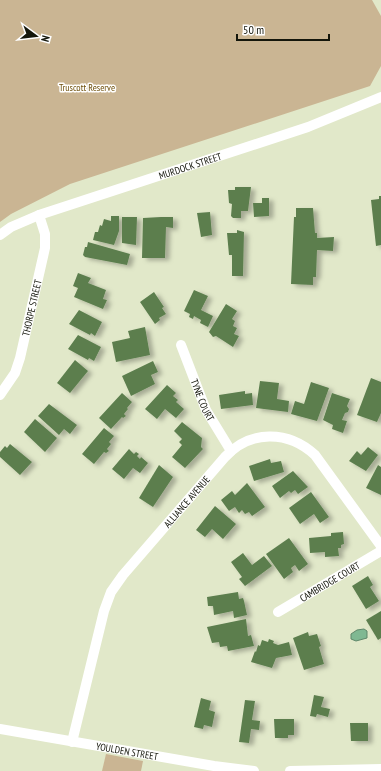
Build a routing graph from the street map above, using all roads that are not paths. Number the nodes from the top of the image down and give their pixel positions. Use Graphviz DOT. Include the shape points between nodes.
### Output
graph roads {
  1 [pos="381,97"];
  2 [pos="39,215"];
  3 [pos="0,235"];
  4 [pos="181,345"];
  5 [pos="0,395"];
  6 [pos="231,451"];
  7 [pos="381,546"];
  8 [pos="381,551"];
  9 [pos="278,612"];
  10 [pos="0,729"];
  11 [pos="72,742"];
  12 [pos="381,769"];
  13 [pos="254,771"];
  14 [pos="290,771"];
  1 -- 2 [label="street, MURDOCK STREET" via="308,128"];
  2 -- 3 [label="street, MURDOCK STREET" via="11,227"];
  2 -- 5 [label="street, THORPE STREET" via="45,234 45,248 20,358 15,373"];
  4 -- 6 [label="street, TYNE COURT" via="206,410"];
  6 -- 7 [label="street, ALLIANCE AVENUE" via="247,441 268,436 288,438 303,445 315,455"];
  6 -- 11 [label="street, ALLIANCE AVENUE" via="123,575 112,592 104,611"];
  8 -- 9 [label="street, CAMBRIDGE COURT"];
  10 -- 11 [label="street, YOULDEN STREET"];
  11 -- 13 [label="street, YOULDEN STREET"];
  12 -- 14 [label="street"];
}
